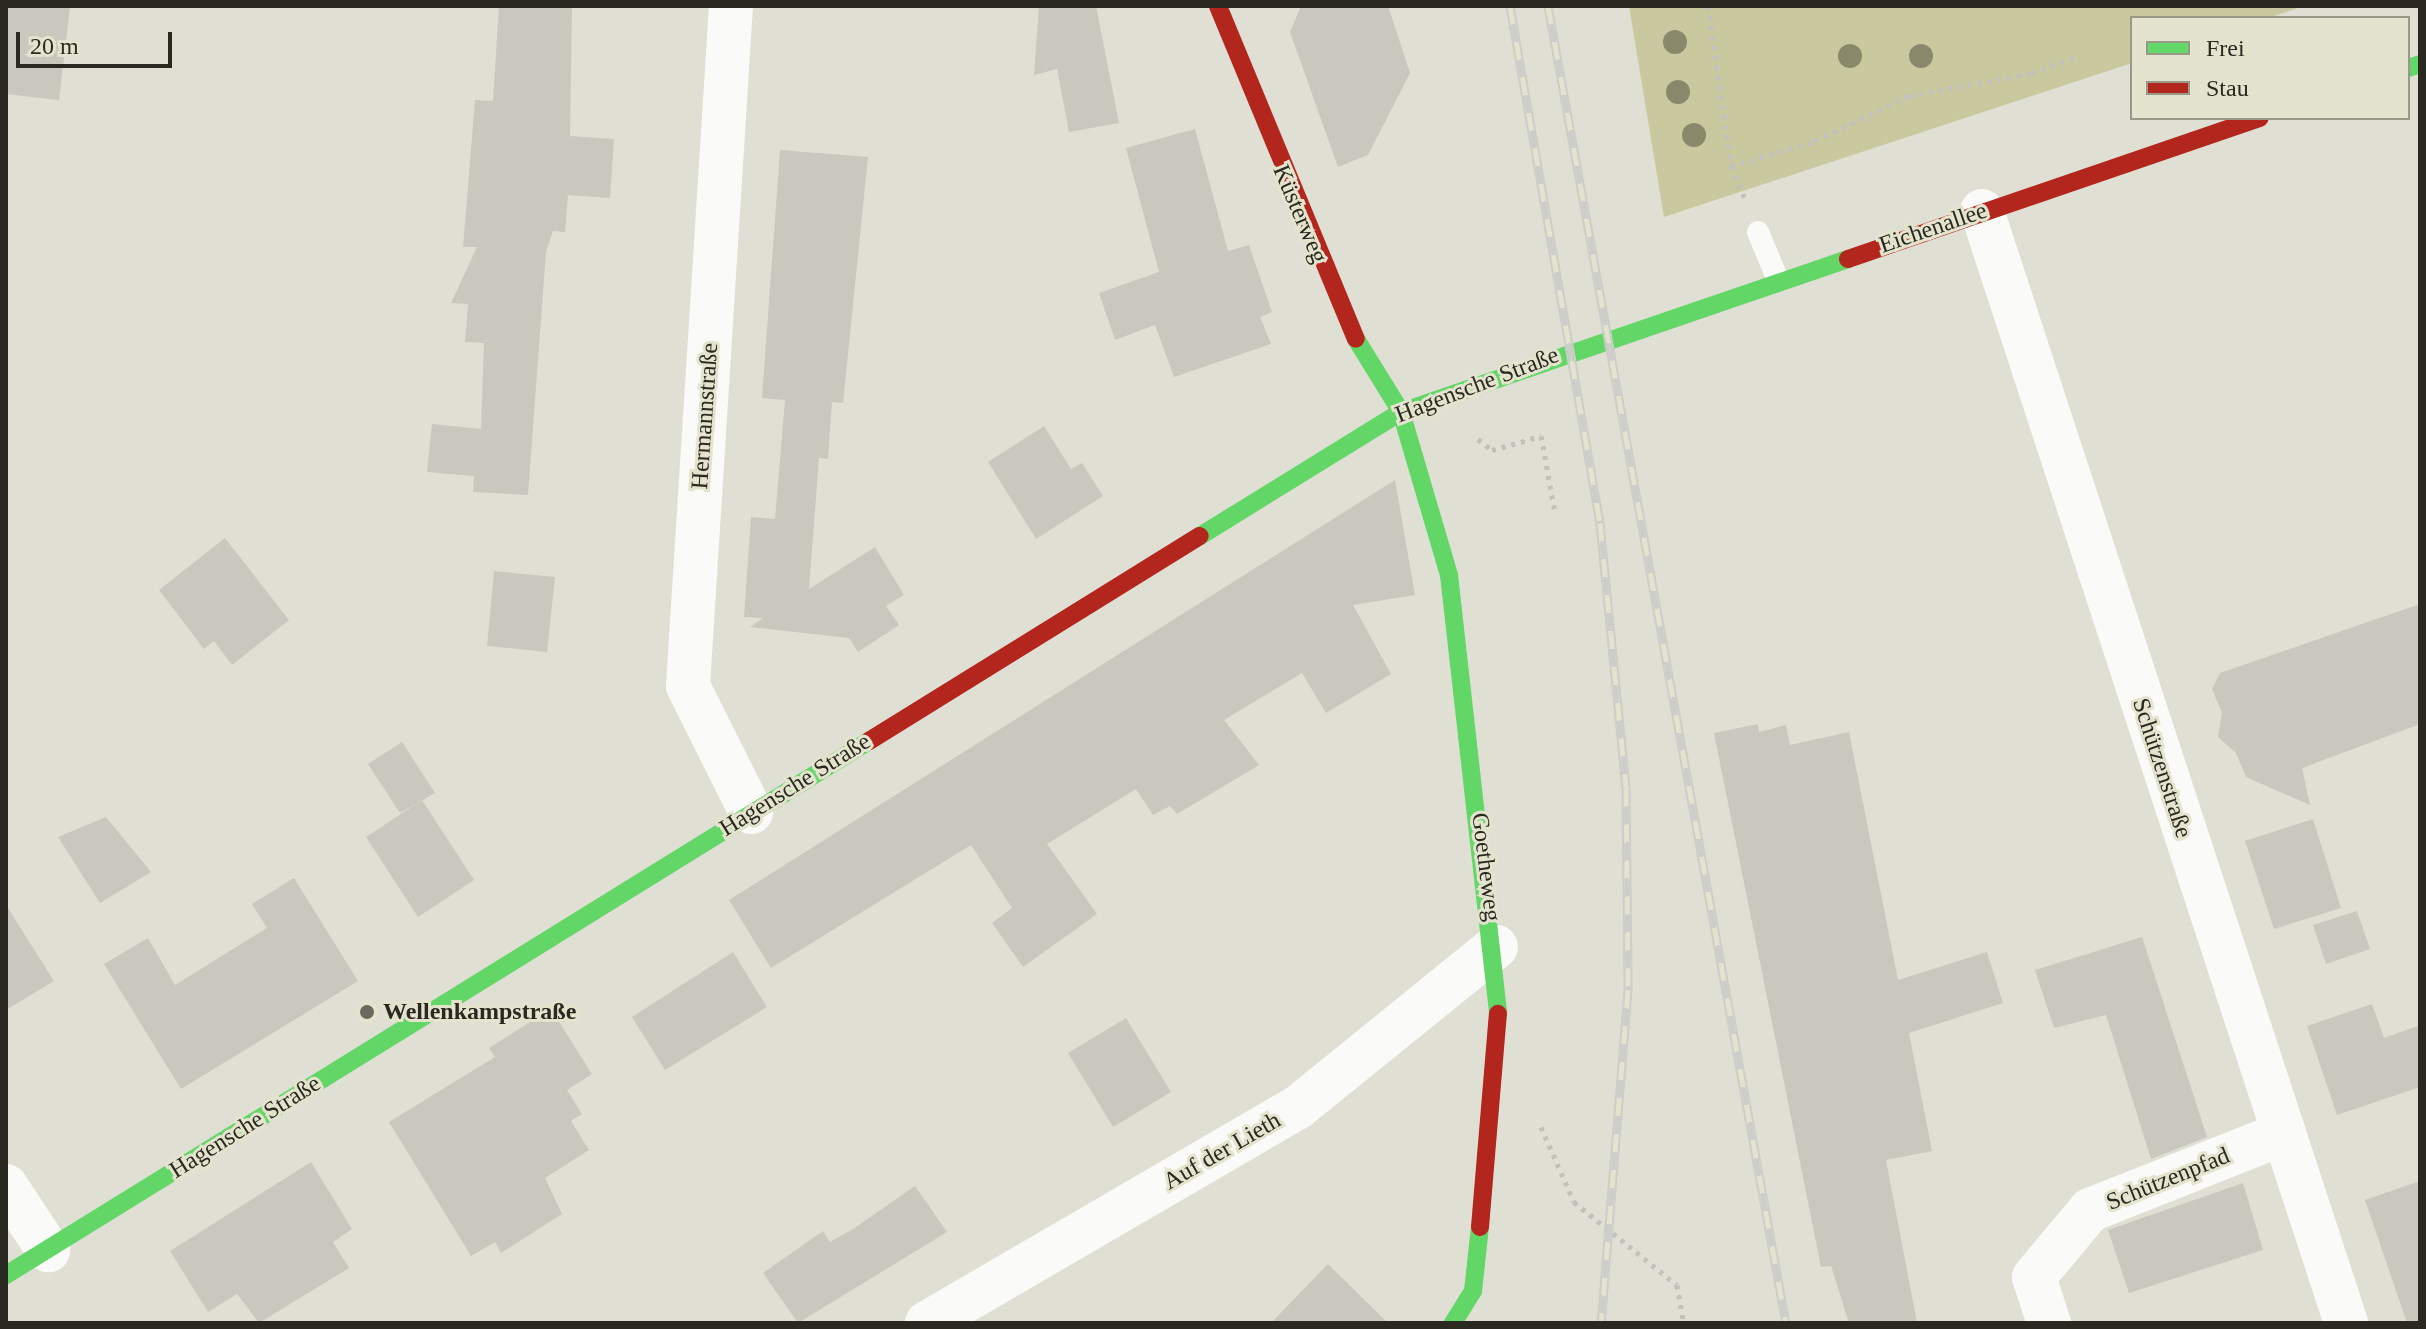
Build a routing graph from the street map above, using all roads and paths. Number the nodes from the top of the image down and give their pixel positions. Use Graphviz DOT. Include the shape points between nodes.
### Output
graph roads {
  1 [pos="731,6"];
  2 [pos="1218,6"];
  3 [pos="1708,6"];
  4 [pos="2076,57"];
  5 [pos="2254,120"];
  6 [pos="1731,166"];
  7 [pos="1741,191"];
  8 [pos="1982,211"];
  9 [pos="1758,232"];
  10 [pos="1778,280"];
  11 [pos="1605,337"];
  12 [pos="1401,412"];
  13 [pos="1474,436"];
  14 [pos="1555,512"];
  15 [pos="751,812"];
  16 [pos="1496,947"];
  17 [pos="1537,1118"];
  18 [pos="2282,1134"];
  19 [pos="6,1186"];
  20 [pos="48,1250"];
  21 [pos="6,1275"];
  22 [pos="927,1323"];
  23 [pos="1453,1323"];
  24 [pos="1684,1323"];
  25 [pos="2049,1323"];
  26 [pos="2346,1323"];
  1 -- 15 [label="street, Hermannstraße" via="688,686"];
  2 -- 12 [label="street, Küsterweg" via="1345,322"];
  3 -- 6 [label="path"];
  4 -- 6 [label="path" via="2032,73 1909,96 1815,141"];
  5 -- 8 [label="street, Eichenallee"];
  6 -- 7 [label="path"];
  8 -- 10 [label="street, Eichenallee"];
  8 -- 18 [label="street, Schützenstraße"];
  9 -- 10 [label="lane"];
  10 -- 11 [label="street, Eichenallee"];
  11 -- 12 [label="street, Hagensche Straße"];
  12 -- 15 [label="street, Hagensche Straße"];
  12 -- 16 [label="street, Goetheweg" via="1449,575"];
  13 -- 14 [label="path" via="1492,450 1541,436"];
  15 -- 20 [label="street, Hagensche Straße"];
  16 -- 22 [label="street, Auf der Lieth" via="1297,1108"];
  16 -- 23 [label="street, Goetheweg" via="1500,1035 1473,1291"];
  17 -- 24 [label="path" via="1574,1202 1677,1285"];
  18 -- 25 [label="street, Schützenpfad" via="2090,1210 2034,1277"];
  18 -- 26 [label="street, Schützenstraße"];
  19 -- 20 [label="street"];
  20 -- 21 [label="street, Hagensche Straße"];
}
